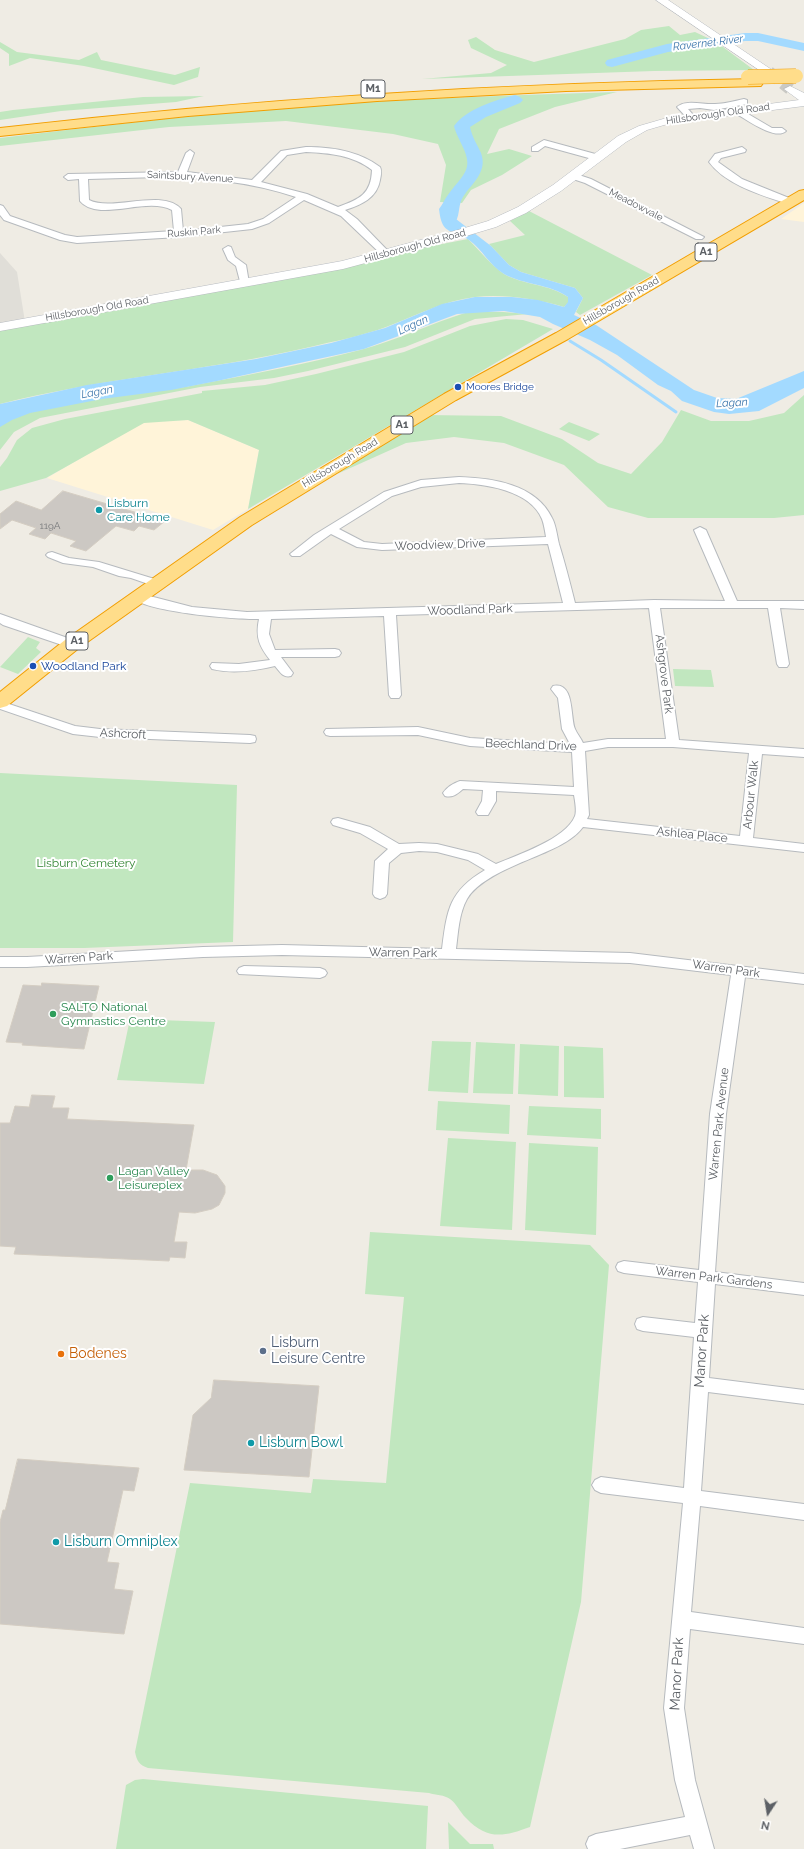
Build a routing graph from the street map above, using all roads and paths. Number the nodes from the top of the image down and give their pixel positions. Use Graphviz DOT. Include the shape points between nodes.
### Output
graph roads {
  1 [pos="661,0"];
  2 [pos="769,72"];
  3 [pos="801,79"];
  4 [pos="752,80"];
  5 [pos="790,89"];
  6 [pos="804,98"];
  7 [pos="804,103"];
  8 [pos="741,107"];
  9 [pos="0,125"];
  10 [pos="782,131"];
  11 [pos="0,132"];
  12 [pos="535,149"];
  13 [pos="742,150"];
  14 [pos="190,153"];
  15 [pos="596,157"];
  16 [pos="182,174"];
  17 [pos="573,176"];
  18 [pos="68,177"];
  19 [pos="83,177"];
  20 [pos="255,182"];
  21 [pos="804,194"];
  22 [pos="304,196"];
  23 [pos="791,202"];
  24 [pos="0,208"];
  25 [pos="337,210"];
  26 [pos="179,234"];
  27 [pos="698,237"];
  28 [pos="228,249"];
  29 [pos="386,254"];
  30 [pos="244,283"];
  31 [pos="0,327"];
  32 [pos="331,530"];
  33 [pos="700,530"];
  34 [pos="553,540"];
  35 [pos="296,554"];
  36 [pos="52,555"];
  37 [pos="157,583"];
  38 [pos="138,597"];
  39 [pos="654,604"];
  40 [pos="732,604"];
  41 [pos="773,605"];
  42 [pos="804,605"];
  43 [pos="570,606"];
  44 [pos="390,613"];
  45 [pos="266,616"];
  46 [pos="0,618"];
  47 [pos="72,644"];
  48 [pos="335,652"];
  49 [pos="274,658"];
  50 [pos="782,664"];
  51 [pos="224,665"];
  52 [pos="287,673"];
  53 [pos="557,689"];
  54 [pos="395,695"];
  55 [pos="0,704"];
  56 [pos="330,732"];
  57 [pos="250,739"];
  58 [pos="673,743"];
  59 [pos="578,748"];
  60 [pos="756,749"];
  61 [pos="804,753"];
  62 [pos="490,786"];
  63 [pos="580,791"];
  64 [pos="450,793"];
  65 [pos="483,812"];
  66 [pos="338,822"];
  67 [pos="580,822"];
  68 [pos="746,841"];
  69 [pos="804,848"];
  70 [pos="397,849"];
  71 [pos="496,870"];
  72 [pos="380,894"];
  73 [pos="282,950"];
  74 [pos="448,954"];
  75 [pos="0,962"];
  76 [pos="244,971"];
  77 [pos="739,971"];
  78 [pos="280,972"];
  79 [pos="320,973"];
  80 [pos="804,980"];
  81 [pos="624,1267"];
  82 [pos="706,1277"];
  83 [pos="804,1289"];
  84 [pos="643,1324"];
  85 [pos="703,1331"];
  86 [pos="700,1384"];
  87 [pos="804,1397"];
  88 [pos="601,1485"];
  89 [pos="692,1497"];
  90 [pos="804,1512"];
  91 [pos="680,1619"];
  92 [pos="804,1636"];
  93 [pos="697,1824"];
  94 [pos="596,1844"];
  95 [pos="704,1849"];
  1 -- 2 [label="street"];
  3 -- 4 [label="highway, M1"];
  4 -- 9 [label="highway, M1" via="552,80 375,89 197,103"];
  4 -- 11 [label="highway, M1" via="335,98 186,111"];
  5 -- 6 [label="street"];
  7 -- 8 [label="street, Hillsborough Old Road"];
  8 -- 10 [label="street" via="770,132"];
  8 -- 15 [label="street, Hillsborough Old Road" via="670,120 643,128"];
  12 -- 15 [label="street" via="544,143"];
  13 -- 23 [label="street" via="718,156 714,162 719,169 758,190"];
  14 -- 16 [label="street"];
  15 -- 17 [label="street, Hillsborough Old Road"];
  16 -- 19 [label="street, Saintsbury Avenue"];
  16 -- 20 [label="street, Saintsbury Avenue"];
  17 -- 27 [label="street, Meadowvale" via="588,181"];
  17 -- 29 [label="street, Hillsborough Old Road" via="522,210 479,228"];
  18 -- 19 [label="street, Saintsbury Avenue"];
  19 -- 26 [label="street" via="84,201 94,206 160,203 174,206"];
  20 -- 22 [label="street, Saintsbury Avenue"];
  20 -- 25 [label="street" via="284,153 290,151 312,149 364,159 372,163 377,169 377,181 370,193 365,199"];
  21 -- 23 [label="highway, Hillsborough Road / A1"];
  22 -- 25 [label="street, Saintsbury Avenue"];
  22 -- 26 [label="street, Ruskin Park" via="266,221 249,227"];
  23 -- 37 [label="highway, Hillsborough Road / A1" via="331,468 246,521"];
  24 -- 26 [label="street, Ruskin Park" via="7,218 63,238 77,240"];
  25 -- 29 [label="street, Saintsbury Avenue" via="349,217"];
  28 -- 30 [label="street" via="231,258 241,265"];
  29 -- 30 [label="street, Hillsborough Old Road" via="343,265"];
  30 -- 31 [label="street, Hillsborough Old Road"];
  32 -- 34 [label="street, Woodview Drive" via="361,545 382,547"];
  32 -- 34 [label="street" via="386,494 446,480 502,485 528,497 547,518"];
  32 -- 35 [label="street"];
  33 -- 40 [label="street"];
  34 -- 43 [label="street"];
  36 -- 37 [label="street" via="67,561 95,564"];
  37 -- 38 [label="highway, Hillsborough Road / A1"];
  38 -- 45 [label="street, Woodland Park" via="210,614"];
  38 -- 47 [label="highway, Hillsborough Road / A1"];
  39 -- 40 [label="street, Woodland Park"];
  39 -- 43 [label="street, Woodland Park"];
  39 -- 58 [label="street, Ashgrove Park"];
  40 -- 41 [label="street, Woodland Park"];
  41 -- 42 [label="street, Woodland Park"];
  41 -- 50 [label="street"];
  43 -- 44 [label="street, Woodland Park"];
  44 -- 45 [label="street, Woodland Park"];
  44 -- 54 [label="street"];
  45 -- 49 [label="street" via="264,641"];
  46 -- 47 [label="street"];
  47 -- 55 [label="highway, Hillsborough Road / A1"];
  48 -- 49 [label="street"];
  49 -- 51 [label="street" via="262,666"];
  49 -- 52 [label="street"];
  53 -- 59 [label="street" via="564,698 568,730"];
  55 -- 57 [label="street, Ashcroft" via="73,730"];
  56 -- 59 [label="street, Beechland Drive" via="418,731 470,742"];
  58 -- 59 [label="street, Beechland Drive" via="608,743"];
  58 -- 60 [label="street, Beechland Drive"];
  59 -- 63 [label="street"];
  60 -- 61 [label="street, Beechland Drive"];
  60 -- 68 [label="street, Arbour Walk"];
  62 -- 63 [label="street"];
  62 -- 64 [label="street" via="460,785"];
  62 -- 65 [label="street" via="489,801"];
  63 -- 67 [label="street"];
  66 -- 70 [label="street" via="365,830"];
  67 -- 68 [label="street, Ashlea Place"];
  67 -- 71 [label="street" via="567,836"];
  68 -- 69 [label="street, Ashlea Place"];
  70 -- 71 [label="street" via="437,848 472,857"];
  70 -- 72 [label="street" via="382,862"];
  71 -- 74 [label="street" via="475,881 465,890 457,907"];
  73 -- 74 [label="street, Warren Park"];
  73 -- 75 [label="street, Warren Park"];
  73 -- 78 [label="street"];
  74 -- 77 [label="street, Warren Park" via="630,958"];
  76 -- 78 [label="street"];
  77 -- 80 [label="street, Warren Park"];
  77 -- 82 [label="street, Warren Park Avenue" via="718,1114"];
  78 -- 79 [label="street"];
  81 -- 82 [label="street, Warren Park Gardens"];
  82 -- 83 [label="street, Warren Park Gardens"];
  82 -- 85 [label="street, Manor Park"];
  84 -- 85 [label="street"];
  85 -- 86 [label="street, Manor Park"];
  86 -- 87 [label="street"];
  86 -- 89 [label="street, Manor Park"];
  88 -- 89 [label="street"];
  89 -- 90 [label="street"];
  89 -- 91 [label="street, Manor Park"];
  91 -- 92 [label="street"];
  91 -- 93 [label="street, Manor Park" via="674,1708 684,1780"];
  93 -- 94 [label="street"];
  93 -- 95 [label="street, Manor Park"];
}
